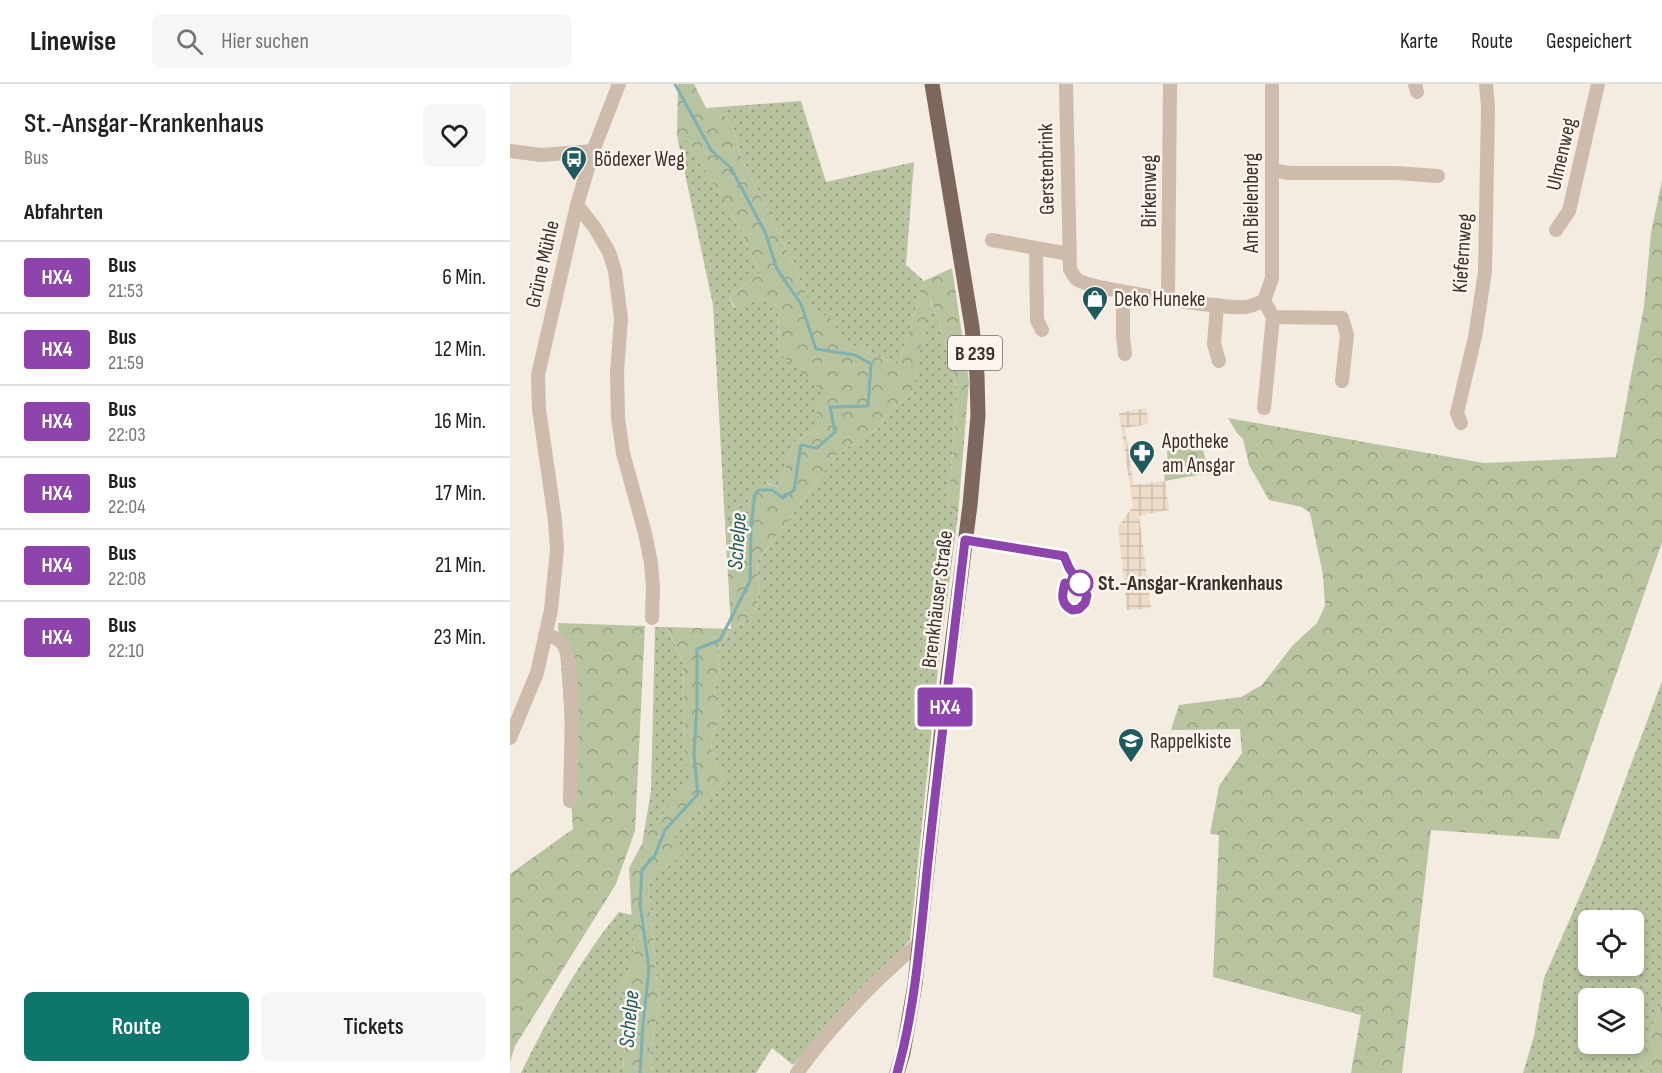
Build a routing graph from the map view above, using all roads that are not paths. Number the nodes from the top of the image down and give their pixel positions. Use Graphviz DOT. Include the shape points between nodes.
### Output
graph roads {
  1 [pos="619,84"];
  2 [pos="932,84"];
  3 [pos="1066,84"];
  4 [pos="1170,84"];
  5 [pos="1272,84"];
  6 [pos="1486,84"];
  7 [pos="1598,84"];
  8 [pos="510,151"];
  9 [pos="593,152"];
  10 [pos="1272,170"];
  11 [pos="1438,176"];
  12 [pos="577,205"];
  13 [pos="1556,230"];
  14 [pos="992,240"];
  15 [pos="1036,249"];
  16 [pos="1069,254"];
  17 [pos="1123,292"];
  18 [pos="1168,298"];
  19 [pos="1264,301"];
  20 [pos="1217,305"];
  21 [pos="1274,317"];
  22 [pos="1042,330"];
  23 [pos="1125,354"];
  24 [pos="1219,361"];
  25 [pos="1342,381"];
  26 [pos="1264,408"];
  27 [pos="1461,423"];
  28 [pos="652,618"];
  29 [pos="545,636"];
  30 [pos="510,738"];
  31 [pos="570,801"];
  32 [pos="919,943"];
  33 [pos="797,1073"];
  34 [pos="897,1073"];
  1 -- 9 [label="street, Grüne Mühle"];
  2 -- 32 [label="main road, Brenkhäuser Straße / B 239" via="972,327 978,416"];
  3 -- 16 [label="street, Gerstenbrink"];
  4 -- 18 [label="street, Birkenweg"];
  5 -- 10 [label="street, Am Bielenberg"];
  6 -- 27 [label="street, Kiefernweg" via="1485,272 1475,337 1456,413"];
  7 -- 13 [label="street, Ulmenweg" via="1569,211"];
  8 -- 9 [label="street" via="541,155"];
  9 -- 12 [label="street, Grüne Mühle"];
  10 -- 11 [label="street"];
  10 -- 19 [label="street, Am Bielenberg" via="1272,278"];
  12 -- 28 [label="street" via="609,252 615,271 621,320 618,418 622,453 651,562"];
  12 -- 29 [label="street, Grüne Mühle" via="538,375 557,549"];
  14 -- 15 [label="street"];
  15 -- 16 [label="street"];
  15 -- 22 [label="street" via="1037,320"];
  16 -- 17 [label="street, Gerstenbrink" via="1070,269 1078,280"];
  17 -- 18 [label="street, Gerstenbrink"];
  17 -- 23 [label="street"];
  18 -- 20 [label="street, Gerstenbrink"];
  19 -- 20 [label="street, Gerstenbrink" via="1246,308"];
  19 -- 21 [label="street"];
  20 -- 24 [label="street" via="1214,344"];
  21 -- 25 [label="street" via="1342,318 1347,334"];
  21 -- 26 [label="street"];
  29 -- 30 [label="street, Grüne Mühle" via="537,673"];
  29 -- 31 [label="street" via="563,644 568,656"];
  32 -- 33 [label="street" via="830,1032"];
  32 -- 34 [label="main road, B 239"];
}
